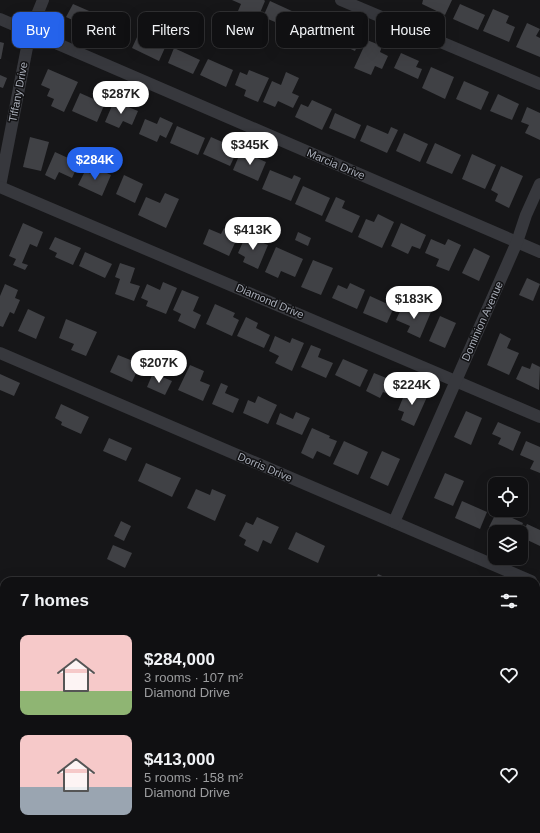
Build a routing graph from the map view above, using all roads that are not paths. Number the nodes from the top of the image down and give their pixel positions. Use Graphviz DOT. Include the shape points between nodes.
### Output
graph roads {
  1 [pos="43,0"];
  2 [pos="341,0"];
  3 [pos="38,12"];
  4 [pos="0,19"];
  5 [pos="12,24"];
  6 [pos="64,47"];
  7 [pos="27,48"];
  8 [pos="540,84"];
  9 [pos="540,184"];
  10 [pos="0,186"];
  11 [pos="517,242"];
  12 [pos="540,252"];
  13 [pos="0,353"];
  14 [pos="456,380"];
  15 [pos="540,417"];
  16 [pos="394,522"];
  17 [pos="522,577"];
  1 -- 3 [label="street, Tiffany Drive"];
  2 -- 8 [label="street"];
  4 -- 5 [label="street, Marcia Drive"];
  6 -- 11 [label="street, Marcia Drive"];
  7 -- 10 [label="street, Tiffany Drive"];
  9 -- 11 [label="street, Dominion Avenue"];
  10 -- 14 [label="street, Diamond Drive"];
  11 -- 12 [label="street, Marcia Drive"];
  11 -- 14 [label="street, Dominion Avenue"];
  13 -- 16 [label="street, Dorris Drive"];
  14 -- 15 [label="street, Diamond Drive"];
  14 -- 16 [label="street, Dominion Avenue"];
  16 -- 17 [label="street, Dorris Drive"];
}
